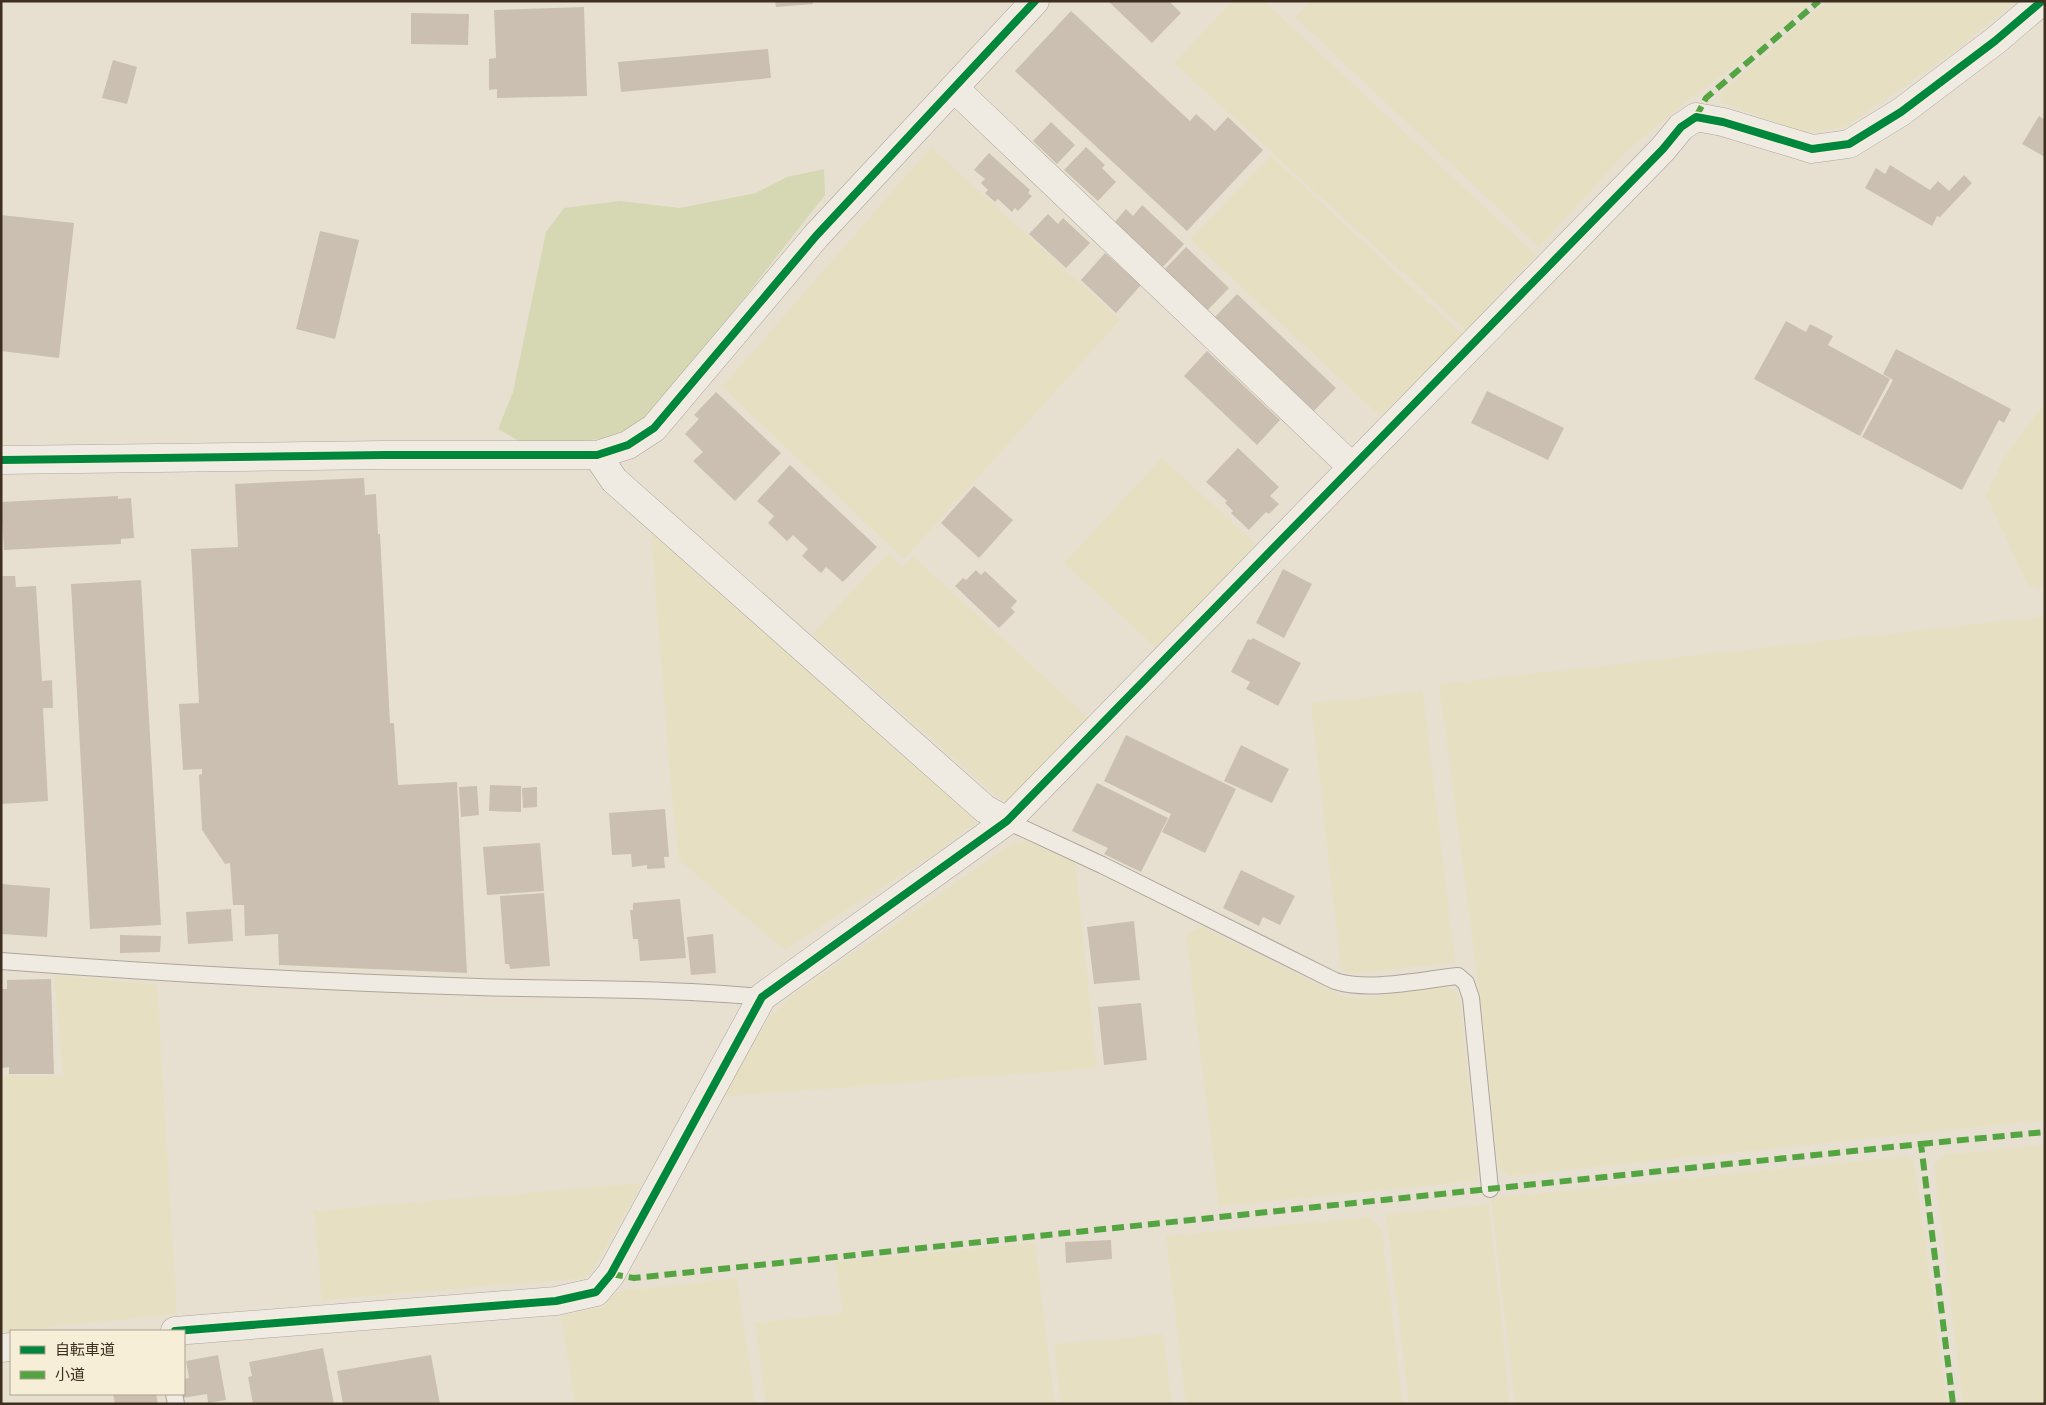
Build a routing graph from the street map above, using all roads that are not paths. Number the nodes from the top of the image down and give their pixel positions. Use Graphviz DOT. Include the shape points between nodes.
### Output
graph roads {
  1 [pos="1035,1"];
  2 [pos="2042,1"];
  3 [pos="954,88"];
  4 [pos="597,455"];
  5 [pos="1,460"];
  6 [pos="1352,467"];
  7 [pos="1007,821"];
  8 [pos="1,961"];
  9 [pos="762,997"];
  10 [pos="1490,1189"];
  11 [pos="185,1330"];
  1 -- 3 [label="street"];
  2 -- 6 [label="street" via="1901,112 1849,144 1812,149 1696,117 1681,127 1650,163"];
  3 -- 4 [label="street" via="816,236 654,428 628,445"];
  3 -- 6 [label="street"];
  4 -- 5 [label="street"];
  4 -- 7 [label="street" via="614,480 985,809"];
  6 -- 7 [label="street"];
  7 -- 9 [label="street"];
  7 -- 10 [label="lane" via="1335,981 1364,986 1458,976 1466,983 1471,998"];
  8 -- 9 [label="lane" via="203,976 715,992"];
  9 -- 11 [label="street" via="611,1274 596,1292 556,1301"];
}
